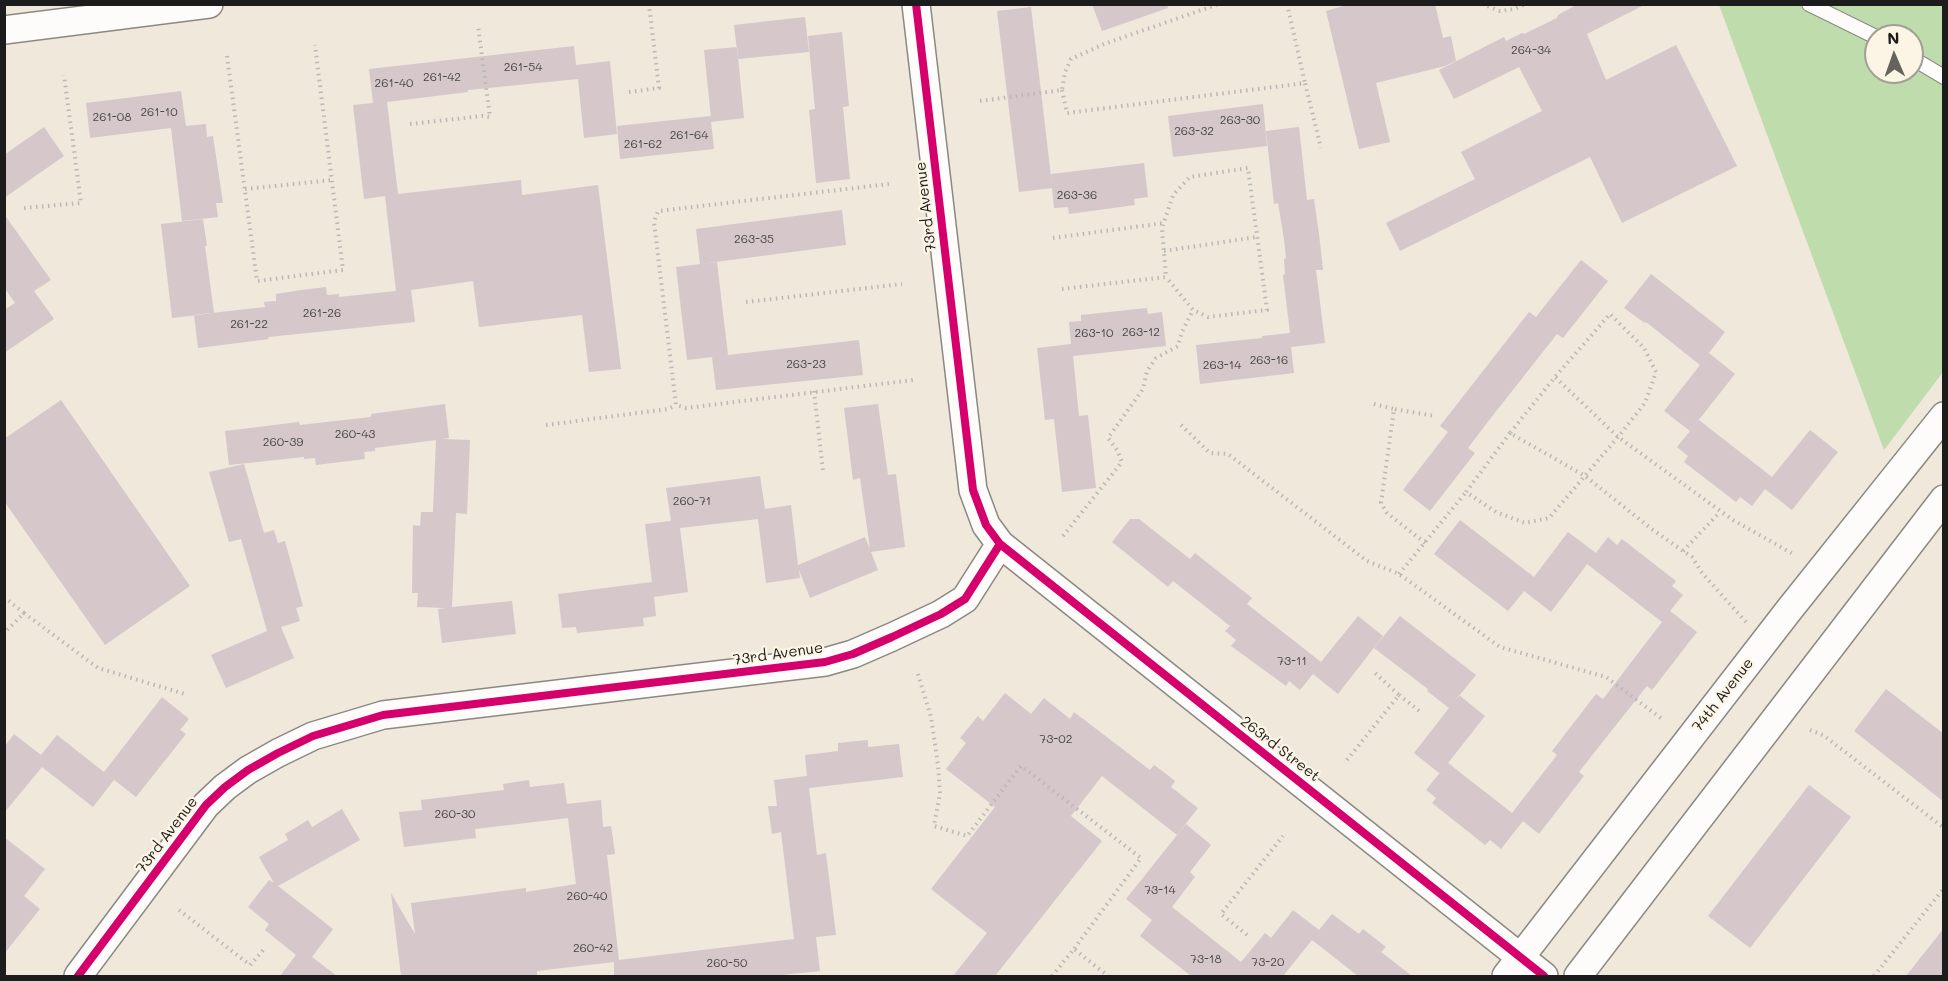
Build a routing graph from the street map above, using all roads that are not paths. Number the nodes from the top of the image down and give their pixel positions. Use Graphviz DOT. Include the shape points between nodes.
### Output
graph roads {
  1 [pos="209,4"];
  2 [pos="916,4"];
  3 [pos="1809,4"];
  4 [pos="4,30"];
  5 [pos="1864,31"];
  6 [pos="1924,65"];
  7 [pos="1944,77"];
  8 [pos="1944,416"];
  9 [pos="1944,499"];
  10 [pos="1000,544"];
  11 [pos="1514,967"];
  12 [pos="78,976"];
  13 [pos="1544,976"];
  14 [pos="1578,976"];
  1 -- 4 [label="street"];
  2 -- 10 [label="street, 73rd Avenue" via="974,490 986,525"];
  3 -- 5 [label="lane"];
  6 -- 7 [label="lane"];
  8 -- 11 [label="street, 74th Avenue" via="1763,643"];
  9 -- 14 [label="street"];
  10 -- 11 [label="street, 263rd Street"];
  10 -- 12 [label="street, 73rd Avenue" via="966,599 854,654 796,666 383,715 313,736 248,770 206,806"];
  11 -- 13 [label="street, 263rd Street"];
}
